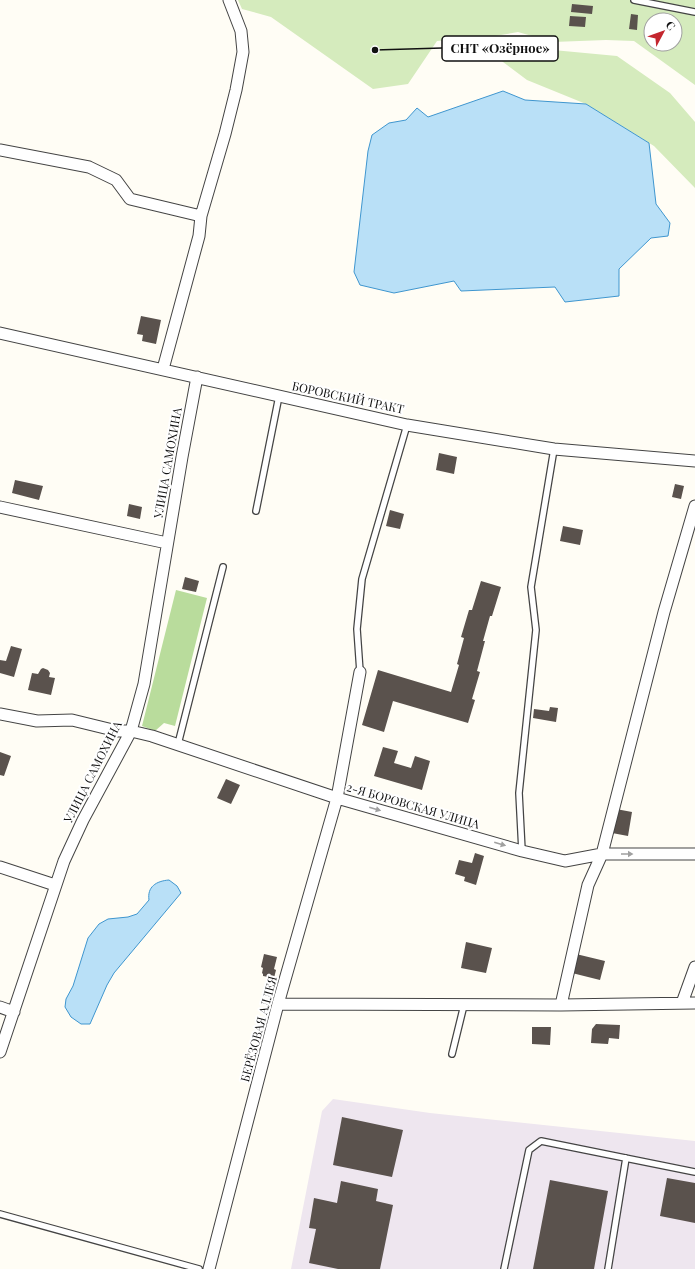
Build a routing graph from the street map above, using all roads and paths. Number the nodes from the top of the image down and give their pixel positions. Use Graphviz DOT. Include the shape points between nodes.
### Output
graph roads {
  1 [pos="229,0"];
  2 [pos="634,0"];
  3 [pos="695,12"];
  4 [pos="0,150"];
  5 [pos="201,216"];
  6 [pos="0,333"];
  7 [pos="163,369"];
  8 [pos="197,377"];
  9 [pos="279,396"];
  10 [pos="408,424"];
  11 [pos="554,450"];
  12 [pos="695,462"];
  13 [pos="695,506"];
  14 [pos="0,507"];
  15 [pos="256,511"];
  16 [pos="167,543"];
  17 [pos="223,567"];
  18 [pos="360,672"];
  19 [pos="0,714"];
  20 [pos="131,731"];
  21 [pos="178,744"];
  22 [pos="337,798"];
  23 [pos="522,851"];
  24 [pos="602,854"];
  25 [pos="695,854"];
  26 [pos="0,867"];
  27 [pos="55,885"];
  28 [pos="695,967"];
  29 [pos="682,1003"];
  30 [pos="695,1003"];
  31 [pos="278,1004"];
  32 [pos="464,1004"];
  33 [pos="561,1005"];
  34 [pos="0,1007"];
  35 [pos="14,1012"];
  36 [pos="0,1052"];
  37 [pos="452,1054"];
  38 [pos="626,1158"];
  39 [pos="695,1172"];
  40 [pos="0,1214"];
  41 [pos="199,1269"];
  42 [pos="209,1269"];
  43 [pos="504,1269"];
  44 [pos="608,1269"];
  1 -- 5 [label="street" via="241,31 242,52 225,134"];
  2 -- 3 [label="lane"];
  4 -- 5 [label="street" via="89,167 116,180 130,199"];
  5 -- 7 [label="street" via="199,236"];
  6 -- 7 [label="street, БОРОВСКИЙ ТРАКТ"];
  7 -- 8 [label="street, БОРОВСКИЙ ТРАКТ"];
  8 -- 9 [label="street, БОРОВСКИЙ ТРАКТ"];
  8 -- 16 [label="street, УЛИЦА САМОХИНА"];
  9 -- 10 [label="street, БОРОВСКИЙ ТРАКТ"];
  9 -- 15 [label="lane"];
  10 -- 11 [label="street, БОРОВСКИЙ ТРАКТ"];
  10 -- 18 [label="lane" via="362,579 358,629"];
  11 -- 12 [label="street, БОРОВСКИЙ ТРАКТ"];
  11 -- 23 [label="lane" via="531,587 536,630 519,793"];
  13 -- 24 [label="street" via="664,612"];
  14 -- 16 [label="street"];
  16 -- 20 [label="street, УЛИЦА САМОХИНА" via="144,684"];
  17 -- 21 [label="lane"];
  18 -- 22 [label="street, БЕРЁЗОВАЯ АЛЛЕЯ"];
  19 -- 20 [label="street, 2-Я БОРОВСКАЯ УЛИЦА" via="37,721 72,720 117,731"];
  20 -- 21 [label="street, 2-Я БОРОВСКАЯ УЛИЦА"];
  20 -- 27 [label="street, УЛИЦА САМОХИНА" via="83,820"];
  21 -- 22 [label="street, 2-Я БОРОВСКАЯ УЛИЦА"];
  22 -- 23 [label="street, 2-Я БОРОВСКАЯ УЛИЦА, one-way"];
  22 -- 31 [label="street, БЕРЁЗОВАЯ АЛЛЕЯ"];
  23 -- 24 [label="street, 2-Я БОРОВСКАЯ УЛИЦА" via="565,861"];
  24 -- 25 [label="street, 2-Я БОРОВСКАЯ УЛИЦА, one-way"];
  24 -- 33 [label="street" via="588,885"];
  26 -- 27 [label="street"];
  27 -- 35 [label="street, УЛИЦА САМОХИНА"];
  28 -- 29 [label="street"];
  29 -- 30 [label="street"];
  29 -- 33 [label="street"];
  31 -- 32 [label="street"];
  31 -- 42 [label="street, БЕРЁЗОВАЯ АЛЛЕЯ"];
  32 -- 33 [label="street"];
  32 -- 37 [label="lane"];
  34 -- 35 [label="street"];
  35 -- 36 [label="street, УЛИЦА САМОХИНА"];
  38 -- 39 [label="lane"];
  38 -- 43 [label="lane" via="541,1141 529,1150"];
  38 -- 44 [label="lane"];
  40 -- 41 [label="lane"];
}
